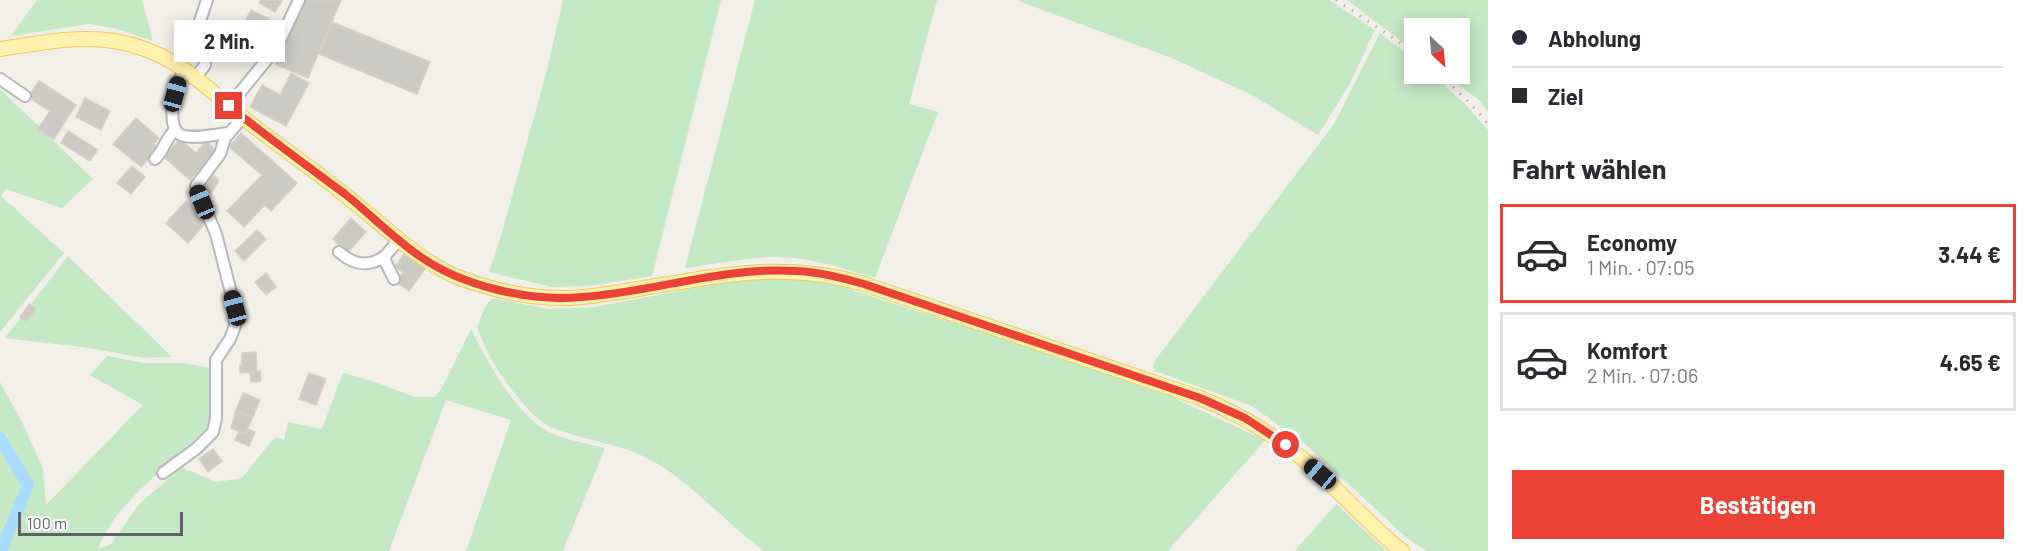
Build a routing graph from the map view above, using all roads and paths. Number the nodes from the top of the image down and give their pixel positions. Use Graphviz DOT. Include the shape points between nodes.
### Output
graph roads {
  1 [pos="207,0"];
  2 [pos="299,0"];
  3 [pos="0,49"];
  4 [pos="191,74"];
  5 [pos="0,79"];
  6 [pos="25,96"];
  7 [pos="229,106"];
  8 [pos="243,117"];
  9 [pos="175,130"];
  10 [pos="229,133"];
  11 [pos="155,159"];
  12 [pos="398,241"];
  13 [pos="339,252"];
  14 [pos="385,256"];
  15 [pos="394,279"];
  16 [pos="163,473"];
  17 [pos="1402,551"];
  1 -- 4 [label="street" via="200,21 206,62"];
  2 -- 7 [label="street" via="278,47"];
  3 -- 4 [label="main road" via="70,40 111,41 167,58"];
  4 -- 7 [label="main road"];
  4 -- 9 [label="street" via="178,81 172,119"];
  5 -- 6 [label="street"];
  7 -- 8 [label="main road"];
  8 -- 10 [label="street"];
  8 -- 12 [label="main road" via="357,204"];
  9 -- 10 [label="street" via="189,136"];
  9 -- 11 [label="street"];
  10 -- 16 [label="street" via="220,154 196,186 216,234 236,326 216,360 213,432"];
  12 -- 14 [label="street"];
  12 -- 17 [label="main road" via="424,260 459,277 520,295 542,297 583,297 772,270 820,273 853,281 1224,407 1286,445"];
  13 -- 14 [label="street" via="362,264"];
  14 -- 15 [label="street"];
}
